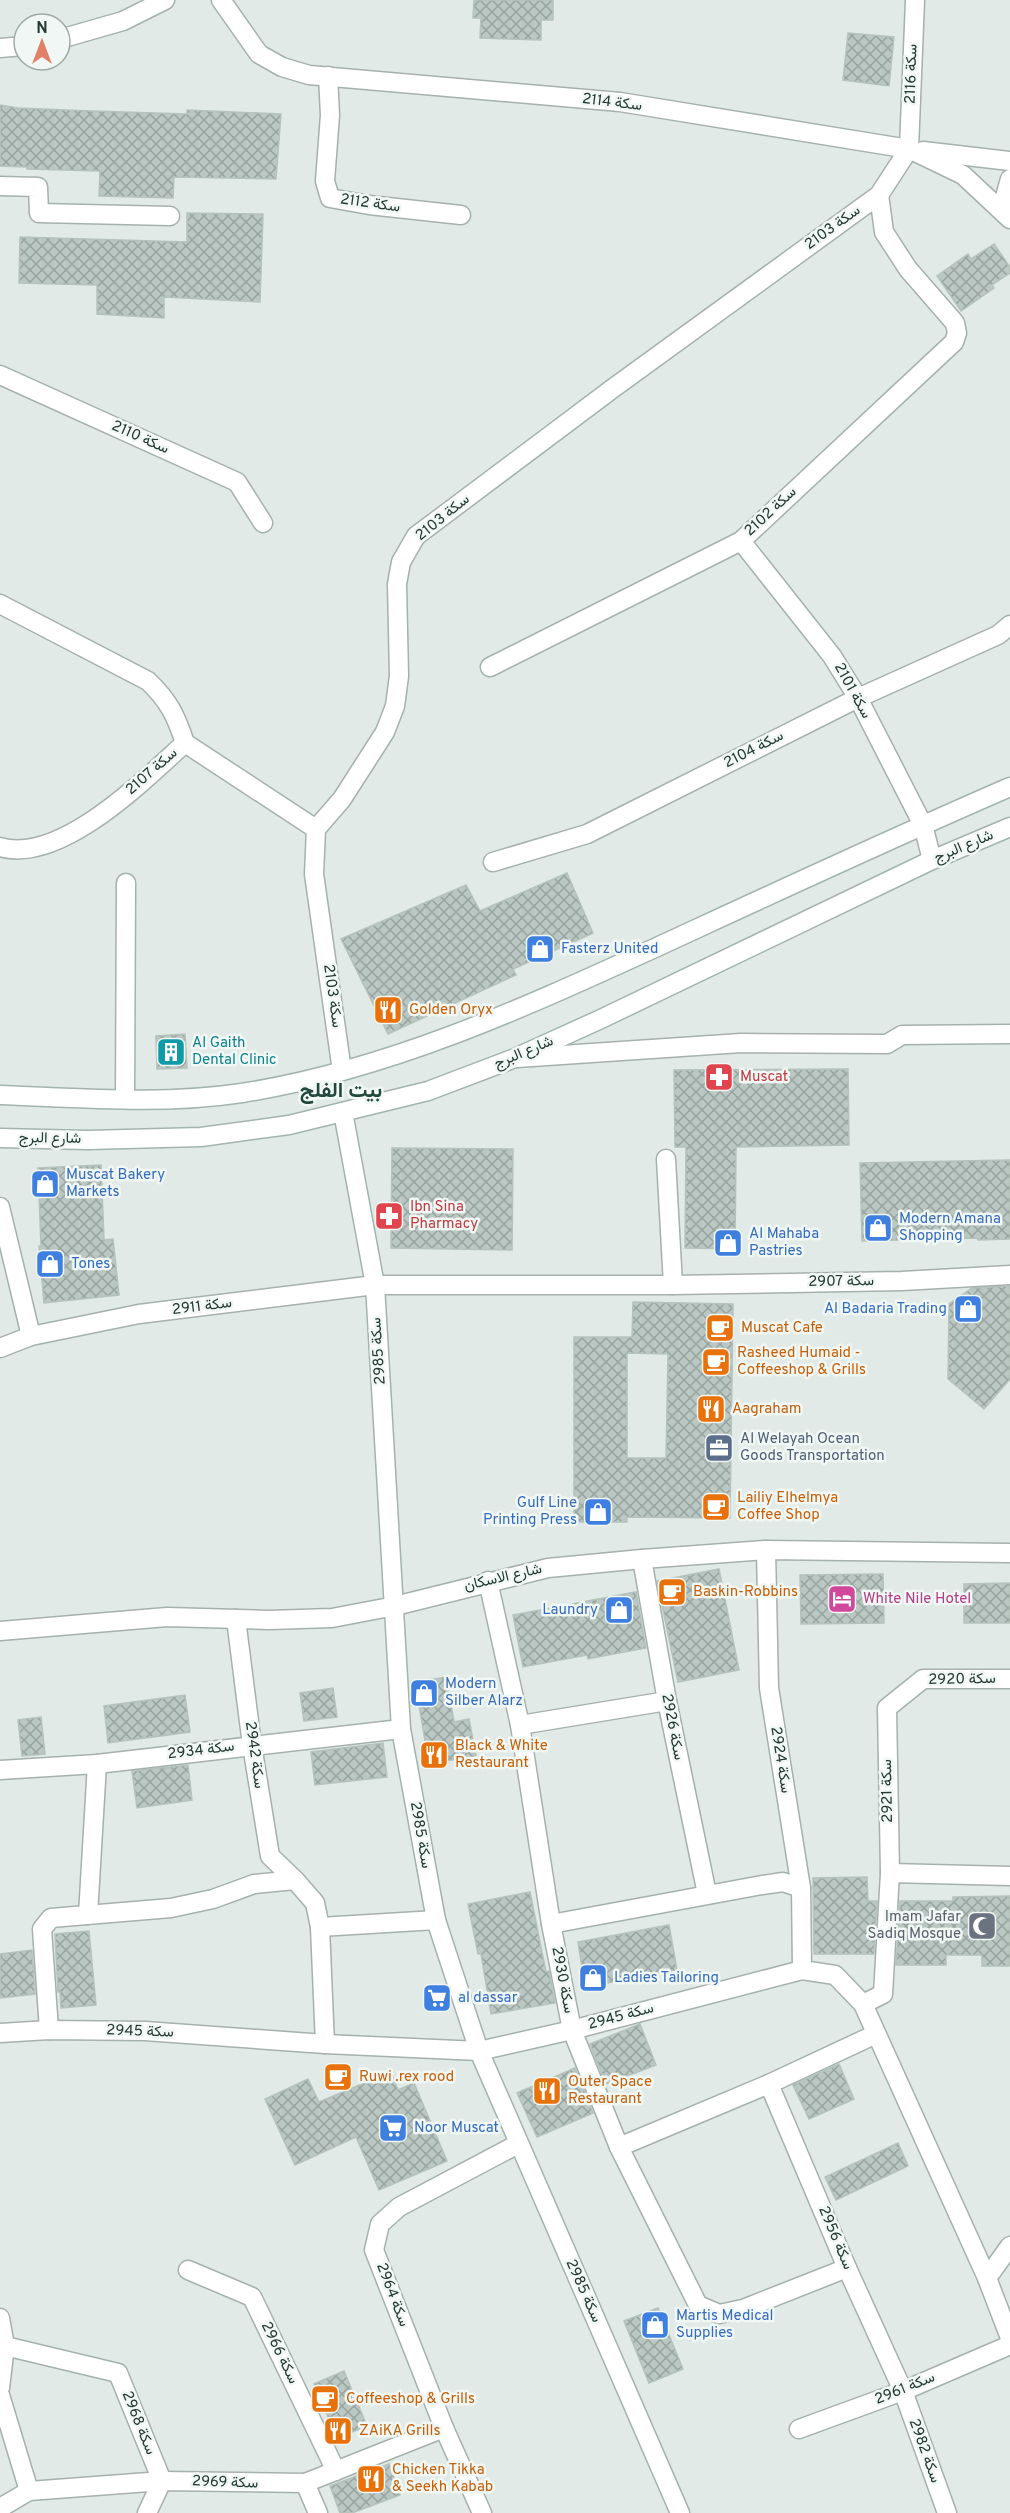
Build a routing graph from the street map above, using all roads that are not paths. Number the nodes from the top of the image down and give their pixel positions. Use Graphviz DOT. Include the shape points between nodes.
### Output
graph roads {
  1 [pos="165,0"];
  2 [pos="221,0"];
  3 [pos="915,0"];
  4 [pos="72,36"];
  5 [pos="328,76"];
  6 [pos="909,149"];
  7 [pos="1010,161"];
  8 [pos="1010,179"];
  9 [pos="0,186"];
  10 [pos="879,195"];
  11 [pos="461,215"];
  12 [pos="170,216"];
  13 [pos="1009,218"];
  14 [pos="0,375"];
  15 [pos="262,523"];
  16 [pos="741,541"];
  17 [pos="0,604"];
  18 [pos="1010,625"];
  19 [pos="490,667"];
  20 [pos="858,698"];
  21 [pos="185,743"];
  22 [pos="1010,787"];
  23 [pos="922,825"];
  24 [pos="1010,827"];
  25 [pos="316,829"];
  26 [pos="0,847"];
  27 [pos="932,860"];
  28 [pos="493,862"];
  29 [pos="126,883"];
  30 [pos="1010,1034"];
  31 [pos="514,1058"];
  32 [pos="342,1071"];
  33 [pos="0,1095"];
  34 [pos="125,1099"];
  35 [pos="343,1112"];
  36 [pos="0,1138"];
  37 [pos="666,1159"];
  38 [pos="0,1207"];
  39 [pos="1010,1275"];
  40 [pos="375,1285"];
  41 [pos="673,1285"];
  42 [pos="31,1336"];
  43 [pos="0,1348"];
  44 [pos="766,1550"];
  45 [pos="1010,1553"];
  46 [pos="642,1559"];
  47 [pos="488,1581"];
  48 [pos="395,1606"];
  49 [pos="236,1619"];
  50 [pos="0,1631"];
  51 [pos="1010,1679"];
  52 [pos="667,1701"];
  53 [pos="887,1708"];
  54 [pos="520,1725"];
  55 [pos="401,1729"];
  56 [pos="252,1745"];
  57 [pos="97,1764"];
  58 [pos="0,1770"];
  59 [pos="890,1874"];
  60 [pos="1010,1876"];
  61 [pos="296,1880"];
  62 [pos="801,1888"];
  63 [pos="707,1894"];
  64 [pos="88,1915"];
  65 [pos="435,1920"];
  66 [pos="551,1924"];
  67 [pos="320,1927"];
  68 [pos="802,1970"];
  69 [pos="863,2004"];
  70 [pos="49,2030"];
  71 [pos="572,2030"];
  72 [pos="0,2033"];
  73 [pos="876,2034"];
  74 [pos="325,2044"];
  75 [pos="479,2051"];
  76 [pos="769,2084"];
  77 [pos="518,2144"];
  78 [pos="619,2146"];
  79 [pos="1010,2246"];
  80 [pos="847,2268"];
  81 [pos="188,2270"];
  82 [pos="987,2278"];
  83 [pos="0,2318"];
  84 [pos="1010,2338"];
  85 [pos="1010,2345"];
  86 [pos="5,2346"];
  87 [pos="0,2388"];
  88 [pos="903,2391"];
  89 [pos="0,2395"];
  90 [pos="444,2428"];
  91 [pos="799,2429"];
  92 [pos="336,2471"];
  93 [pos="162,2481"];
  94 [pos="305,2483"];
  95 [pos="29,2491"];
  96 [pos="0,2508"];
  97 [pos="943,2512"];
  98 [pos="147,2513"];
  99 [pos="318,2513"];
  100 [pos="482,2513"];
  101 [pos="680,2513"];
  1 -- 4 [label="street" via="123,21"];
  2 -- 5 [label="street, سكة 2114" via="259,54 282,67"];
  3 -- 6 [label="street, سكة 2116"];
  5 -- 6 [label="street, سكة 2114" via="620,102"];
  5 -- 11 [label="street, سكة 2112" via="330,115 325,181 330,198"];
  6 -- 7 [label="street"];
  6 -- 10 [label="street, سكة 2103"];
  6 -- 13 [label="street, سكة 2114" via="963,175"];
  8 -- 13 [label="street" via="1005,197"];
  9 -- 12 [label="street" via="38,187 39,213"];
  10 -- 16 [label="street, سكة 2102" via="884,232 908,269 956,323 954,342"];
  10 -- 25 [label="street, سكة 2103" via="416,536 401,562 396,584 399,676 395,706 385,732 349,789"];
  14 -- 15 [label="street, سكة 2110" via="237,482"];
  16 -- 19 [label="street, سكة 2102"];
  16 -- 20 [label="street, سكة 2101" via="832,656"];
  17 -- 21 [label="street, سكة 2107" via="148,681 165,697"];
  18 -- 20 [label="street, سكة 2104" via="998,635"];
  20 -- 23 [label="street, سكة 2101"];
  20 -- 28 [label="street, سكة 2104" via="587,834"];
  21 -- 25 [label="street"];
  21 -- 26 [label="street, سكة 2107" via="88,825 36,848"];
  22 -- 23 [label="street"];
  23 -- 27 [label="street, سكة 2101"];
  23 -- 32 [label="street" via="549,996 409,1052"];
  24 -- 27 [label="street, شارع البرج"];
  25 -- 32 [label="street, سكة 2103" via="314,874"];
  27 -- 31 [label="street, شارع البرج"];
  29 -- 34 [label="street"];
  30 -- 31 [label="street" via="902,1035 887,1044 741,1043"];
  31 -- 35 [label="street, شارع البرج" via="429,1091"];
  32 -- 34 [label="street" via="238,1093"];
  33 -- 34 [label="street"];
  35 -- 36 [label="street, شارع البرج" via="289,1125 201,1137"];
  35 -- 40 [label="street, سكة 2985"];
  37 -- 41 [label="street"];
  38 -- 42 [label="street"];
  39 -- 41 [label="street, سكة 2907"];
  40 -- 41 [label="street, سكة 2907"];
  40 -- 42 [label="street, سكة 2911" via="139,1314"];
  40 -- 48 [label="street, سكة 2985"];
  42 -- 43 [label="street, سكة 2911"];
  44 -- 45 [label="street, شارع الاسكان"];
  44 -- 46 [label="street, شارع الاسكان"];
  44 -- 62 [label="street, سكة 2924" via="769,1689"];
  46 -- 47 [label="street, شارع الاسكان" via="548,1568"];
  46 -- 52 [label="street, سكة 2926"];
  47 -- 48 [label="street, شارع الاسكان"];
  47 -- 54 [label="street, سكة 2930"];
  48 -- 49 [label="street, شارع الاسكان" via="332,1618"];
  48 -- 55 [label="street, سكة 2985"];
  49 -- 50 [label="street, شارع الاسكان" via="167,1617"];
  49 -- 56 [label="street, سكة 2942"];
  51 -- 53 [label="street, سكة 2920" via="922,1679"];
  52 -- 54 [label="street"];
  52 -- 63 [label="street, سكة 2926"];
  53 -- 59 [label="street, سكة 2921"];
  54 -- 66 [label="street, سكة 2930"];
  55 -- 56 [label="street, سكة 2934"];
  55 -- 65 [label="street, سكة 2985"];
  56 -- 57 [label="street, سكة 2934"];
  56 -- 61 [label="street, سكة 2942" via="270,1856"];
  57 -- 58 [label="street, سكة 2934"];
  57 -- 64 [label="street"];
  59 -- 60 [label="street"];
  59 -- 69 [label="street, سكة 2921" via="883,1994"];
  61 -- 64 [label="street" via="254,1884 213,1899 171,1908"];
  61 -- 67 [label="street, سكة 2942" via="315,1903"];
  62 -- 63 [label="street" via="783,1882"];
  62 -- 68 [label="street, سكة 2924"];
  63 -- 66 [label="street"];
  64 -- 70 [label="street" via="51,1918 42,1929"];
  65 -- 67 [label="street"];
  65 -- 75 [label="street, سكة 2985"];
  66 -- 71 [label="street, سكة 2930"];
  67 -- 74 [label="street, سكة 2942"];
  68 -- 69 [label="street, سكة 2945" via="835,1975"];
  68 -- 71 [label="street, سكة 2945"];
  69 -- 73 [label="street, سكة 2945"];
  70 -- 72 [label="street, سكة 2945"];
  70 -- 74 [label="street, سكة 2945" via="146,2031"];
  71 -- 75 [label="street, سكة 2945"];
  71 -- 78 [label="street, سكة 2930"];
  73 -- 76 [label="street"];
  73 -- 82 [label="street, سكة 2945"];
  74 -- 75 [label="street, سكة 2945"];
  75 -- 77 [label="street, سكة 2985"];
  76 -- 78 [label="street"];
  76 -- 80 [label="street, سكة 2956"];
  77 -- 90 [label="street, سكة 2964" via="399,2207 380,2224 374,2250"];
  77 -- 101 [label="street, سكة 2985"];
  78 -- 80 [label="street, سكة 2930" via="698,2305 718,2314 743,2309"];
  79 -- 82 [label="street"];
  80 -- 88 [label="street, سكة 2956"];
  81 -- 92 [label="street, سكة 2966" via="252,2297"];
  82 -- 84 [label="street, سكة 2945"];
  83 -- 86 [label="street"];
  85 -- 88 [label="street, سكة 2961"];
  86 -- 87 [label="street"];
  86 -- 93 [label="street, سكة 2968" via="118,2373"];
  88 -- 91 [label="street, سكة 2961"];
  88 -- 97 [label="street, سكة 2982"];
  89 -- 95 [label="street"];
  90 -- 92 [label="street, سكة 2969"];
  90 -- 100 [label="street, سكة 2964"];
  92 -- 94 [label="street, سكة 2969"];
  93 -- 94 [label="street, سكة 2969"];
  93 -- 95 [label="street, سكة 2969"];
  93 -- 98 [label="street"];
  94 -- 99 [label="street"];
  95 -- 96 [label="street, سكة 2969"];
}
